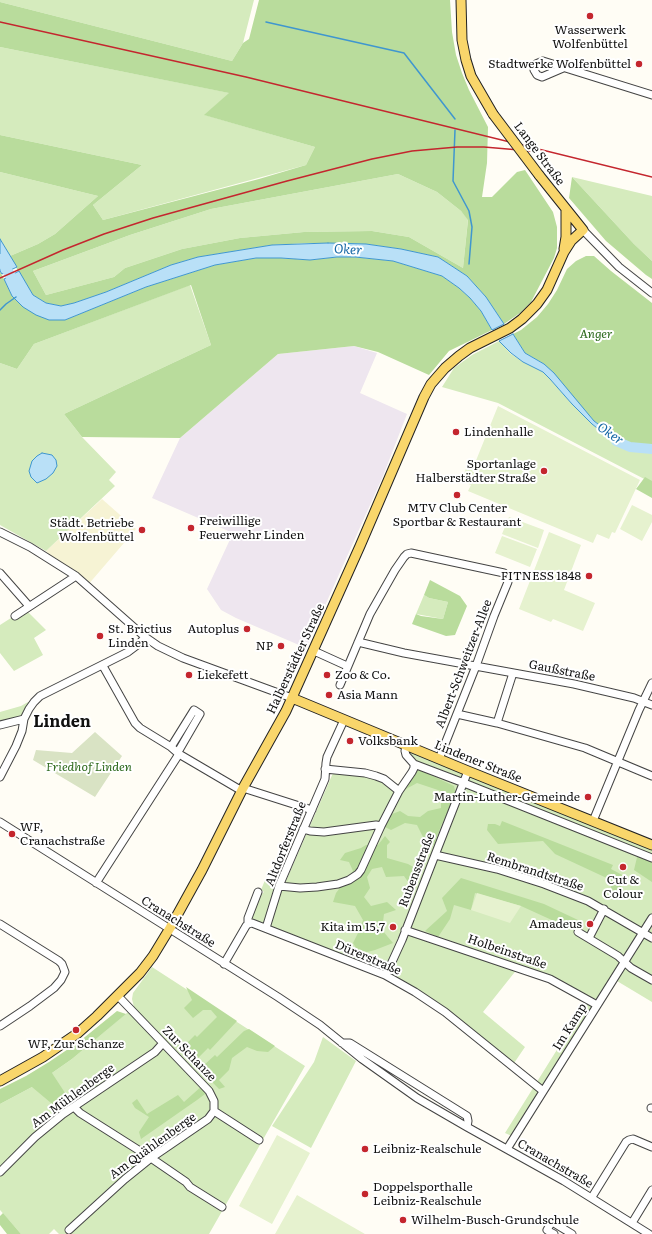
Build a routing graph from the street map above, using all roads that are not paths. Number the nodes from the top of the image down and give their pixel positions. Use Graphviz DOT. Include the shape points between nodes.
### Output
graph roads {
  1 [pos="461,0"];
  2 [pos="563,68"];
  3 [pos="652,95"];
  4 [pos="566,209"];
  5 [pos="583,230"];
  6 [pos="564,252"];
  7 [pos="652,293"];
  8 [pos="0,532"];
  9 [pos="0,573"];
  10 [pos="76,576"];
  11 [pos="29,606"];
  12 [pos="15,616"];
  13 [pos="145,637"];
  14 [pos="358,642"];
  15 [pos="314,651"];
  16 [pos="103,666"];
  17 [pos="347,666"];
  18 [pos="476,666"];
  19 [pos="513,673"];
  20 [pos="652,682"];
  21 [pos="340,685"];
  22 [pos="292,698"];
  23 [pos="642,701"];
  24 [pos="652,705"];
  25 [pos="457,714"];
  26 [pos="24,719"];
  27 [pos="344,720"];
  28 [pos="497,723"];
  29 [pos="0,725"];
  30 [pos="406,746"];
  31 [pos="171,747"];
  32 [pos="178,753"];
  33 [pos="439,759"];
  34 [pos="618,761"];
  35 [pos="414,764"];
  36 [pos="325,769"];
  37 [pos="468,771"];
  38 [pos="652,776"];
  39 [pos="0,777"];
  40 [pos="464,783"];
  41 [pos="243,789"];
  42 [pos="399,791"];
  43 [pos="312,810"];
  44 [pos="593,821"];
  45 [pos="0,822"];
  46 [pos="381,826"];
  47 [pos="303,829"];
  48 [pos="652,845"];
  49 [pos="435,855"];
  50 [pos="652,858"];
  51 [pos="96,883"];
  52 [pos="280,886"];
  53 [pos="258,892"];
  54 [pos="604,909"];
  55 [pos="652,918"];
  56 [pos="0,924"];
  57 [pos="248,924"];
  58 [pos="170,928"];
  59 [pos="266,928"];
  60 [pos="405,930"];
  61 [pos="578,932"];
  62 [pos="643,932"];
  63 [pos="589,938"];
  64 [pos="652,938"];
  65 [pos="624,962"];
  66 [pos="224,964"];
  67 [pos="386,975"];
  68 [pos="652,980"];
  69 [pos="118,996"];
  70 [pos="597,1005"];
  71 [pos="0,1026"];
  72 [pos="342,1043"];
  73 [pos="163,1044"];
  74 [pos="0,1081"];
  75 [pos="543,1091"];
  76 [pos="74,1107"];
  77 [pos="214,1111"];
  78 [pos="467,1127"];
  79 [pos="259,1140"];
  80 [pos="652,1147"];
  81 [pos="507,1149"];
  82 [pos="151,1158"];
  83 [pos="0,1172"];
  84 [pos="652,1190"];
  85 [pos="592,1197"];
  86 [pos="222,1207"];
  87 [pos="632,1223"];
  88 [pos="69,1230"];
  89 [pos="568,1233"];
  90 [pos="554,1234"];
  91 [pos="648,1234"];
  1 -- 4 [label="main road, Lange Straße, bridge" via="462,40 471,76 493,114"];
  2 -- 3 [label="street"];
  4 -- 5 [label="main road, Lange Straße"];
  4 -- 6 [label="main road"];
  5 -- 6 [label="main road, Halberstädter Straße"];
  5 -- 7 [label="street, Lange Straße" via="619,267"];
  6 -- 15 [label="main road, Halberstädter Straße" via="547,290 522,319 510,328 470,348 437,376 424,397"];
  8 -- 10 [label="street"];
  9 -- 11 [label="street"];
  10 -- 11 [label="street"];
  10 -- 13 [label="street"];
  11 -- 12 [label="street"];
  13 -- 16 [label="street" via="134,649"];
  13 -- 22 [label="street" via="183,658"];
  14 -- 17 [label="street"];
  14 -- 18 [label="street, Gaußstraße"];
  14 -- 18 [label="street, Albert-Schweitzer-Allee" via="376,602 407,554 411,553 496,571 507,576 508,582"];
  15 -- 17 [label="street"];
  15 -- 22 [label="main road, Halberstädter Straße"];
  16 -- 26 [label="street" via="40,696"];
  16 -- 31 [label="street" via="140,728"];
  17 -- 21 [label="street"];
  18 -- 19 [label="street, Gaußstraße"];
  18 -- 25 [label="street, Albert-Schweitzer-Allee"];
  19 -- 23 [label="street, Gaußstraße" via="574,684"];
  19 -- 28 [label="street"];
  20 -- 23 [label="street"];
  22 -- 27 [label="main road, Lindener Straße"];
  22 -- 41 [label="main road, Halberstädter Straße"];
  23 -- 24 [label="street, Gaußstraße"];
  23 -- 34 [label="street"];
  25 -- 28 [label="street"];
  25 -- 33 [label="street, Albert-Schweitzer-Allee"];
  26 -- 29 [label="street"];
  26 -- 39 [label="street" via="19,740"];
  27 -- 30 [label="main road, Lindener Straße"];
  27 -- 36 [label="street, Altdorferstraße" via="327,758"];
  28 -- 34 [label="street" via="585,748"];
  30 -- 33 [label="main road, Lindener Straße"];
  30 -- 35 [label="street" via="406,755"];
  31 -- 32 [label="street"];
  31 -- 32 [label="street" via="194,710 200,714"];
  32 -- 41 [label="street"];
  32 -- 51 [label="street"];
  33 -- 37 [label="main road, Lindener Straße"];
  34 -- 38 [label="street"];
  34 -- 44 [label="street"];
  35 -- 40 [label="street, Lindener Straße"];
  35 -- 42 [label="street" via="412,772"];
  36 -- 42 [label="street" via="376,776"];
  36 -- 43 [label="street, Altdorferstraße" via="325,779"];
  37 -- 40 [label="street, Rubensstraße"];
  37 -- 44 [label="main road, Lindener Straße"];
  40 -- 49 [label="street, Rubensstraße"];
  40 -- 50 [label="street, Lindener Straße"];
  41 -- 43 [label="street"];
  41 -- 58 [label="main road, Halberstädter Straße"];
  42 -- 46 [label="street"];
  43 -- 47 [label="street, Altdorferstraße"];
  44 -- 48 [label="main road, Lindener Straße"];
  45 -- 51 [label="street, Cranachstraße"];
  46 -- 47 [label="street" via="324,832"];
  46 -- 52 [label="street" via="361,870 354,877 338,884 317,887"];
  47 -- 52 [label="street, Altdorferstraße"];
  49 -- 54 [label="street, Rembrandtstraße" via="522,876"];
  49 -- 60 [label="street, Rubensstraße"];
  51 -- 58 [label="street, Cranachstraße"];
  52 -- 59 [label="street, Altdorferstraße"];
  53 -- 57 [label="street, Altdorferstraße"];
  54 -- 62 [label="street, Rembrandtstraße"];
  54 -- 63 [label="street"];
  55 -- 62 [label="street, Im Kamp"];
  56 -- 71 [label="street" via="59,960 65,972 62,980 54,988"];
  57 -- 59 [label="street, Dürerstraße"];
  57 -- 66 [label="street"];
  58 -- 66 [label="street, Cranachstraße"];
  58 -- 69 [label="main road, Halberstädter Straße" via="146,965"];
  59 -- 67 [label="street, Dürerstraße"];
  60 -- 67 [label="street, Rubensstraße"];
  60 -- 70 [label="street, Holbeinstraße" via="550,979"];
  61 -- 63 [label="street"];
  62 -- 64 [label="street, Rembrandtstraße"];
  62 -- 65 [label="street, Im Kamp"];
  63 -- 65 [label="street"];
  65 -- 68 [label="street"];
  65 -- 70 [label="street, Im Kamp"];
  66 -- 72 [label="street, Cranachstraße" via="320,1025"];
  67 -- 75 [label="street, Dürerstraße" via="445,1012"];
  69 -- 73 [label="street, Zur Schanze"];
  69 -- 74 [label="main road, Halberstädter Straße" via="60,1046"];
  70 -- 75 [label="street, Im Kamp"];
  72 -- 78 [label="street, Cranachstraße" via="395,1083"];
  72 -- 78 [label="street, Cranachstraße" via="350,1043 467,1116"];
  73 -- 76 [label="street, Am Mühlenberge"];
  73 -- 77 [label="street, Zur Schanze" via="209,1091 214,1101"];
  75 -- 81 [label="street, Im Kamp"];
  76 -- 82 [label="street"];
  76 -- 83 [label="street, Am Mühlenberge" via="35,1137"];
  77 -- 79 [label="street"];
  77 -- 82 [label="street, Am Quählenberge" via="208,1119"];
  78 -- 81 [label="street, Cranachstraße"];
  80 -- 85 [label="street" via="633,1139 626,1142"];
  81 -- 85 [label="street, Cranachstraße"];
  82 -- 86 [label="street"];
  82 -- 88 [label="street, Am Quählenberge"];
  84 -- 87 [label="street"];
  85 -- 87 [label="street, Cranachstraße"];
  87 -- 91 [label="street, Cranachstraße"];
  89 -- 90 [label="street" via="554,1222 547,1230"];
}
